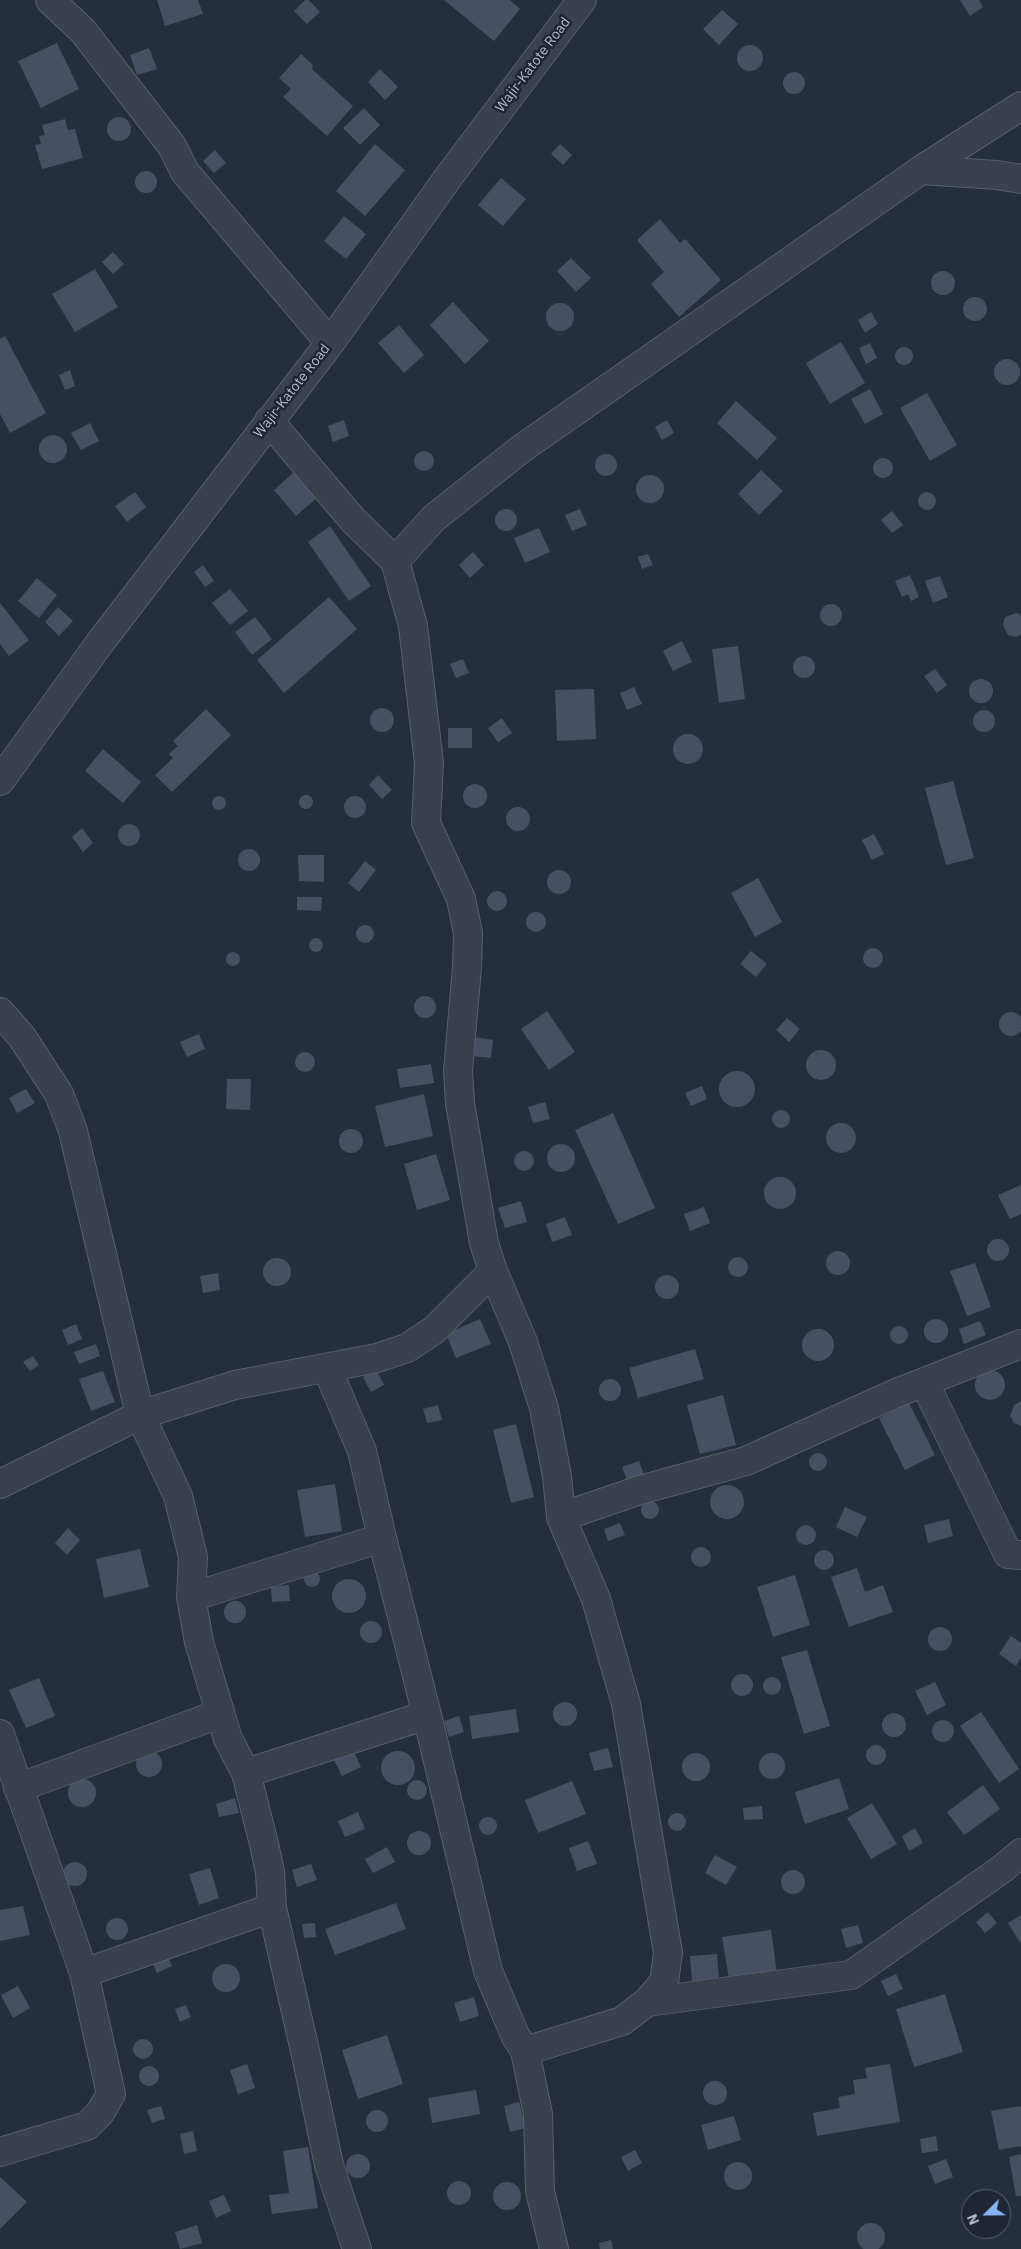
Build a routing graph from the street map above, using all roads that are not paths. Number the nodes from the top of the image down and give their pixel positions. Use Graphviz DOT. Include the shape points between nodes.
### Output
graph roads {
  1 [pos="50,0"];
  2 [pos="582,0"];
  3 [pos="1021,106"];
  4 [pos="921,170"];
  5 [pos="1021,179"];
  6 [pos="330,343"];
  7 [pos="269,421"];
  8 [pos="395,561"];
  9 [pos="0,780"];
  10 [pos="0,1012"];
  11 [pos="493,1271"];
  12 [pos="1021,1344"];
  13 [pos="327,1368"];
  14 [pos="924,1382"];
  15 [pos="140,1415"];
  16 [pos="0,1484"];
  17 [pos="561,1517"];
  18 [pos="382,1538"];
  19 [pos="1021,1555"];
  20 [pos="192,1597"];
  21 [pos="219,1714"];
  22 [pos="427,1715"];
  23 [pos="0,1734"];
  24 [pos="0,1744"];
  25 [pos="246,1773"];
  26 [pos="18,1788"];
  27 [pos="1021,1853"];
  28 [pos="272,1908"];
  29 [pos="84,1973"];
  30 [pos="646,2002"];
  31 [pos="525,2051"];
  32 [pos="0,2152"];
  33 [pos="357,2249"];
  34 [pos="554,2249"];
  1 -- 6 [label="street" via="83,31 172,146 185,172"];
  2 -- 6 [label="street, Wajir-Katote Road" via="450,175"];
  3 -- 4 [label="street"];
  4 -- 5 [label="street" via="996,174"];
  4 -- 8 [label="street" via="521,449 434,518"];
  6 -- 7 [label="street, Wajir-Katote Road"];
  7 -- 8 [label="street" via="353,520"];
  7 -- 9 [label="street, Wajir-Katote Road"];
  8 -- 11 [label="street" via="414,626 429,763 426,823 461,899 468,934 458,1071 484,1243"];
  10 -- 15 [label="street" via="22,1036 59,1094 73,1131"];
  11 -- 13 [label="street" via="434,1330 407,1348"];
  11 -- 17 [label="street" via="523,1342 544,1408"];
  12 -- 14 [label="street"];
  13 -- 15 [label="street" via="235,1385"];
  13 -- 18 [label="street" via="362,1451"];
  14 -- 17 [label="street" via="746,1461 640,1490"];
  14 -- 19 [label="street" via="1008,1554"];
  15 -- 16 [label="street"];
  15 -- 20 [label="street" via="178,1496 193,1557"];
  17 -- 30 [label="street" via="596,1599 628,1714 668,1953 664,1982"];
  18 -- 20 [label="street"];
  18 -- 22 [label="street"];
  20 -- 21 [label="street" via="199,1642"];
  21 -- 25 [label="street"];
  21 -- 26 [label="street"];
  22 -- 25 [label="street"];
  22 -- 31 [label="street" via="488,1971"];
  23 -- 26 [label="street"];
  24 -- 26 [label="street"];
  25 -- 28 [label="street" via="270,1872"];
  26 -- 29 [label="street"];
  27 -- 30 [label="street" via="851,1975"];
  28 -- 29 [label="street"];
  28 -- 33 [label="street" via="329,2165"];
  29 -- 32 [label="street" via="111,2094 100,2114 87,2126"];
  30 -- 31 [label="street" via="622,2021"];
  31 -- 34 [label="street" via="538,2114 540,2191"];
}
